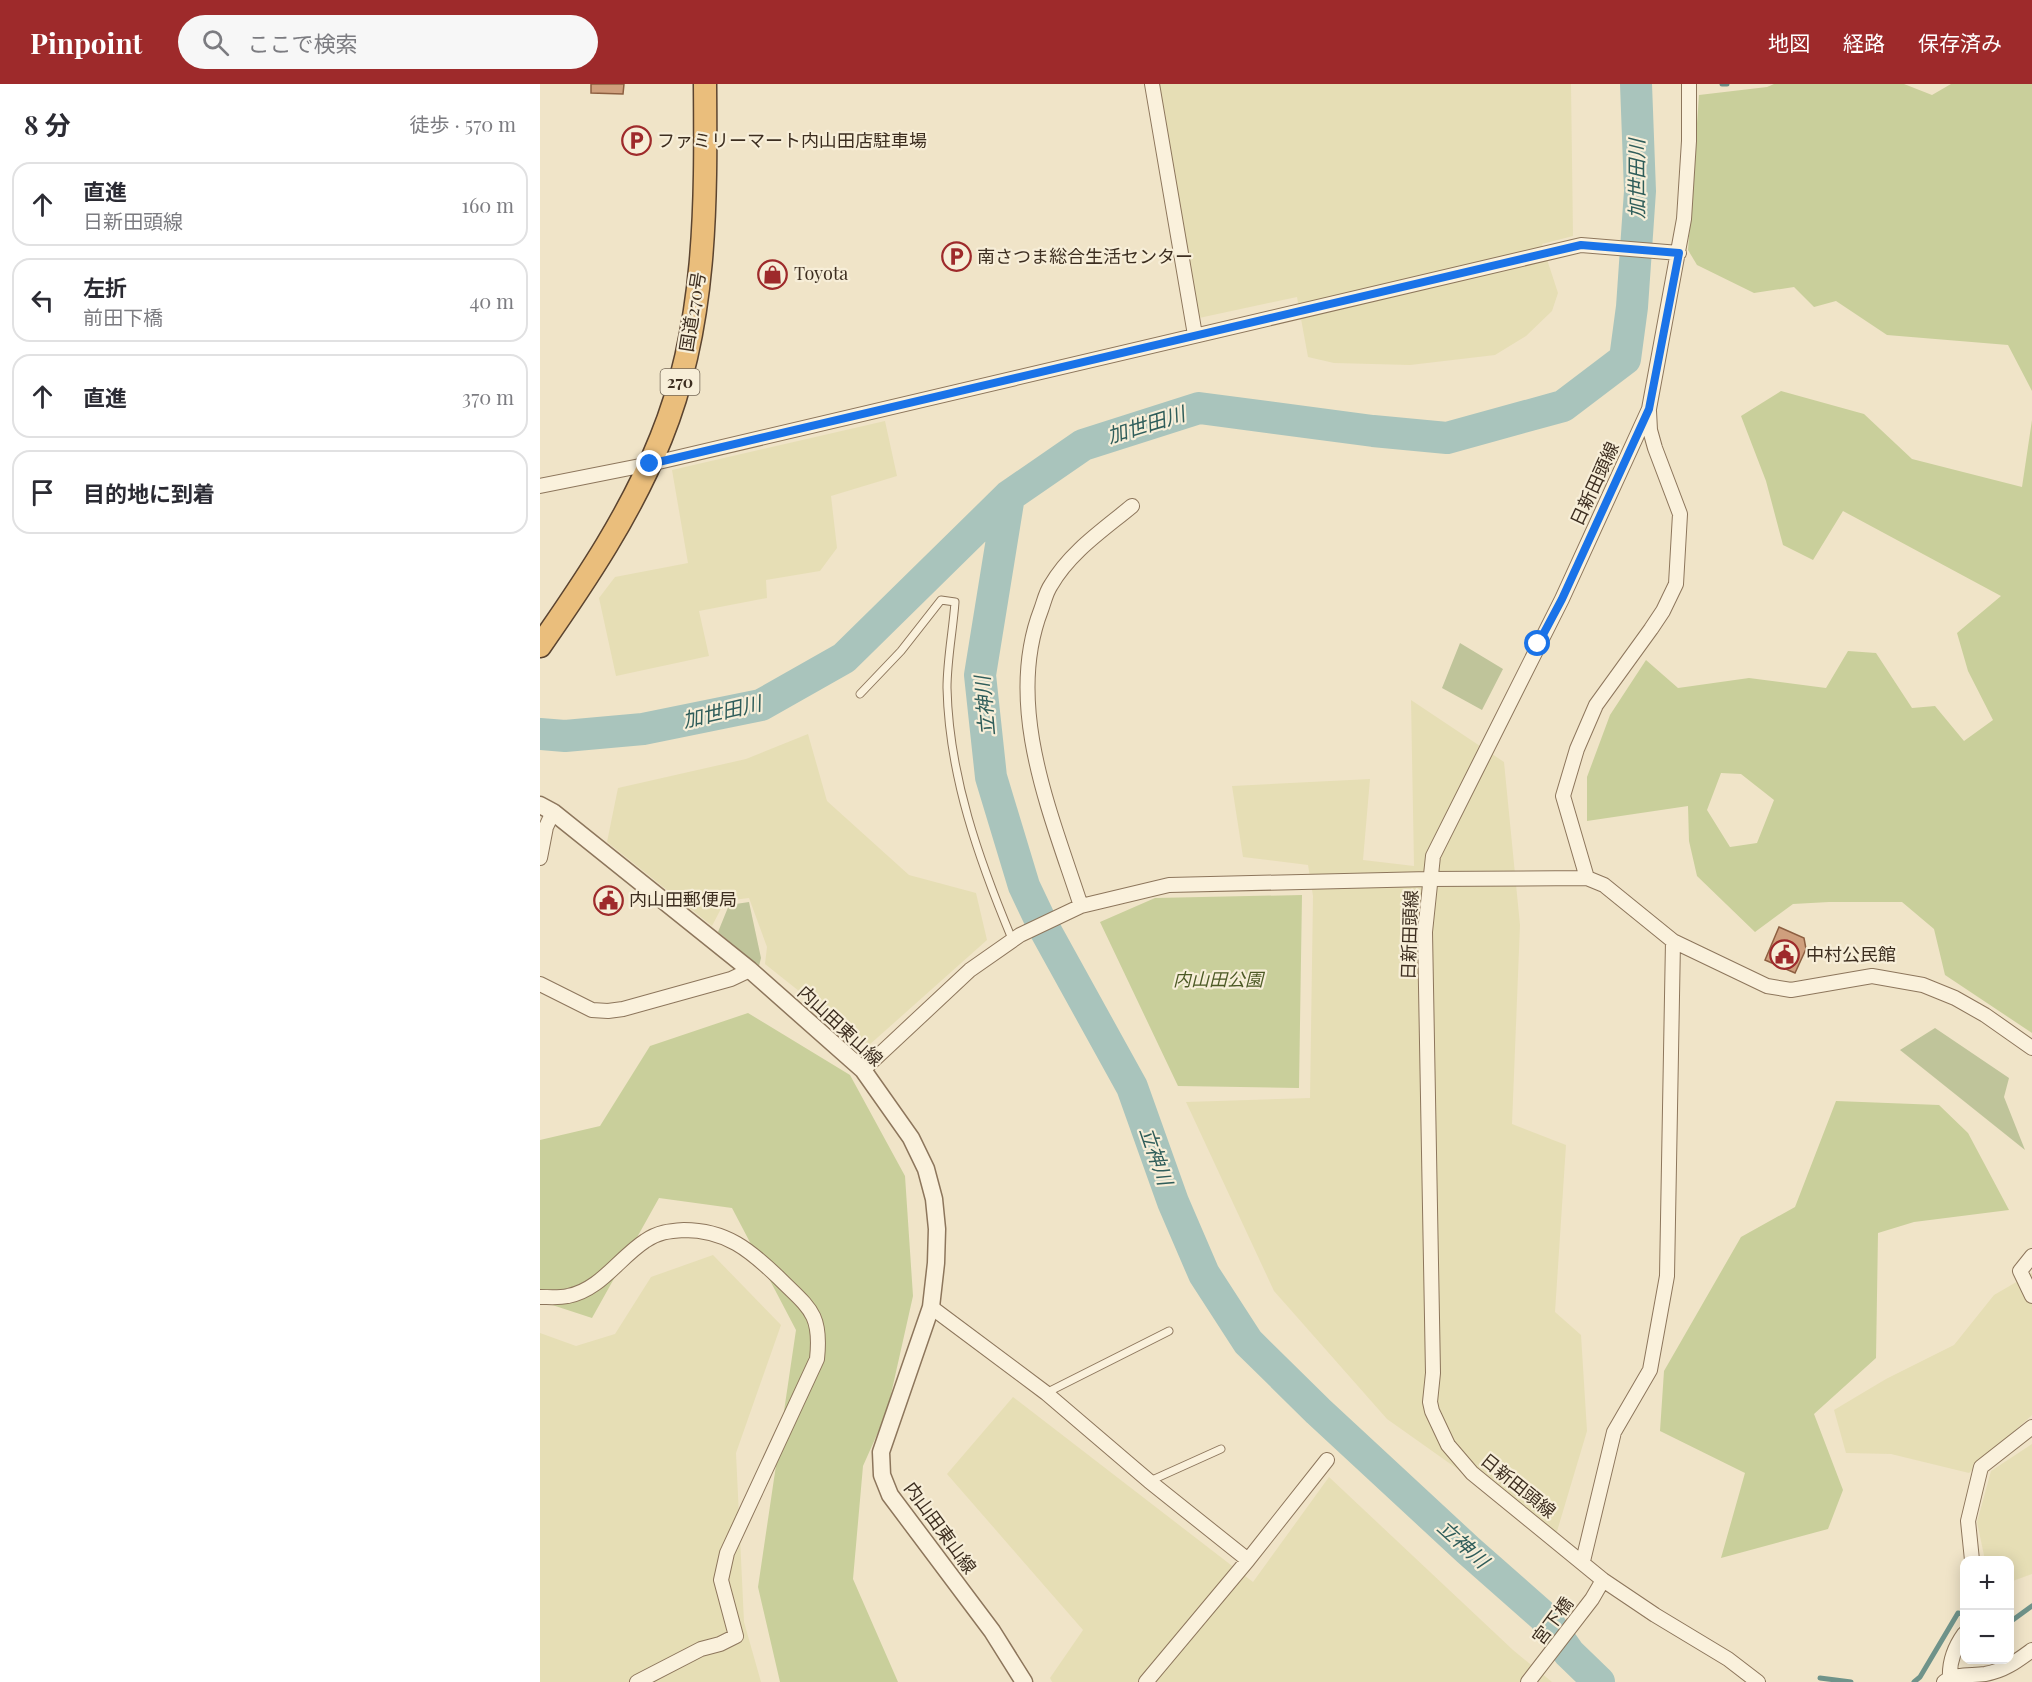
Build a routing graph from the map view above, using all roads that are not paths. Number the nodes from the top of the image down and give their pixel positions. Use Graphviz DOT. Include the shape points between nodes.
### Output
graph roads {
  1 [pos="705,84"];
  2 [pos="1152,84"];
  3 [pos="1689,84"];
  4 [pos="1674,253"];
  5 [pos="1195,335"];
  6 [pos="1649,409"];
  7 [pos="650,464"];
  8 [pos="540,486"];
  9 [pos="1132,506"];
  10 [pos="542,636"];
  11 [pos="860,693"];
  12 [pos="546,808"];
  13 [pos="540,858"];
  14 [pos="1587,878"];
  15 [pos="1430,879"];
  16 [pos="1081,906"];
  17 [pos="1016,937"];
  18 [pos="1672,941"];
  19 [pos="750,970"];
  20 [pos="540,984"];
  21 [pos="2032,1048"];
  22 [pos="863,1070"];
  23 [pos="2032,1256"];
  24 [pos="2032,1296"];
  25 [pos="540,1297"];
  26 [pos="931,1307"];
  27 [pos="1169,1331"];
  28 [pos="1046,1393"];
  29 [pos="2032,1428"];
  30 [pos="1221,1449"];
  31 [pos="1327,1460"];
  32 [pos="1149,1481"];
  33 [pos="1972,1556"];
  34 [pos="1248,1560"];
  35 [pos="1583,1561"];
  36 [pos="1603,1580"];
  37 [pos="1960,1640"];
  38 [pos="2032,1650"];
  39 [pos="1947,1680"];
  40 [pos="637,1682"];
  41 [pos="1024,1682"];
  42 [pos="1146,1682"];
  43 [pos="1528,1682"];
  44 [pos="1758,1682"];
  1 -- 7 [label="highway, 国道270号 / 270" via="706,188 700,281 684,369"];
  2 -- 5 [label="street"];
  3 -- 4 [label="street, 日新田頭線" via="1685,208"];
  4 -- 5 [label="street" via="1584,245"];
  4 -- 6 [label="street, 日新田頭線"];
  5 -- 7 [label="street"];
  6 -- 14 [label="street" via="1655,448 1680,514 1676,584 1663,611 1596,705 1577,749 1563,796"];
  6 -- 15 [label="street, 日新田頭線" via="1562,599 1433,855"];
  7 -- 8 [label="street"];
  7 -- 10 [label="highway, 国道270号 / 270" via="608,544"];
  9 -- 16 [label="street" via="1078,550 1050,585 1033,629 1029,716 1037,766"];
  11 -- 17 [label="lane" via="901,651 941,600 955,602 947,687 950,733 965,809 986,878"];
  12 -- 13 [label="street"];
  12 -- 19 [label="street, 内山田東山線"];
  14 -- 15 [label="street"];
  14 -- 18 [label="street" via="1604,885"];
  15 -- 16 [label="street" via="1169,885"];
  15 -- 35 [label="street, 日新田頭線" via="1425,932 1432,1411 1448,1445 1472,1473"];
  16 -- 17 [label="street"];
  17 -- 22 [label="street" via="970,970"];
  18 -- 21 [label="street" via="1767,986 1791,990 1872,976 1923,985 1985,1015"];
  18 -- 35 [label="street" via="1667,1276 1650,1370 1614,1432"];
  19 -- 20 [label="street" via="730,979 608,1011 592,1010"];
  19 -- 22 [label="street, 内山田東山線"];
  22 -- 26 [label="street, 内山田東山線" via="911,1138 926,1169 937,1229"];
  23 -- 24 [label="street" via="2020,1271"];
  25 -- 40 [label="street" via="569,1296 597,1283 644,1241 664,1231 697,1230 718,1233 760,1260 812,1310 817,1326 817,1359 723,1566 721,1580 736,1636"];
  26 -- 28 [label="street"];
  26 -- 41 [label="street, 内山田東山線" via="881,1452 882,1475 890,1495 992,1630"];
  27 -- 28 [label="lane"];
  28 -- 32 [label="street"];
  29 -- 33 [label="street" via="1981,1467 1968,1521"];
  30 -- 32 [label="lane"];
  31 -- 34 [label="street"];
  32 -- 34 [label="street"];
  34 -- 42 [label="street"];
  35 -- 36 [label="street, 日新田頭線"];
  36 -- 43 [label="street, 宮下橋"];
  36 -- 44 [label="street, 日新田頭線"];
  37 -- 39 [label="street"];
  38 -- 39 [label="street" via="2007,1668"];
}
